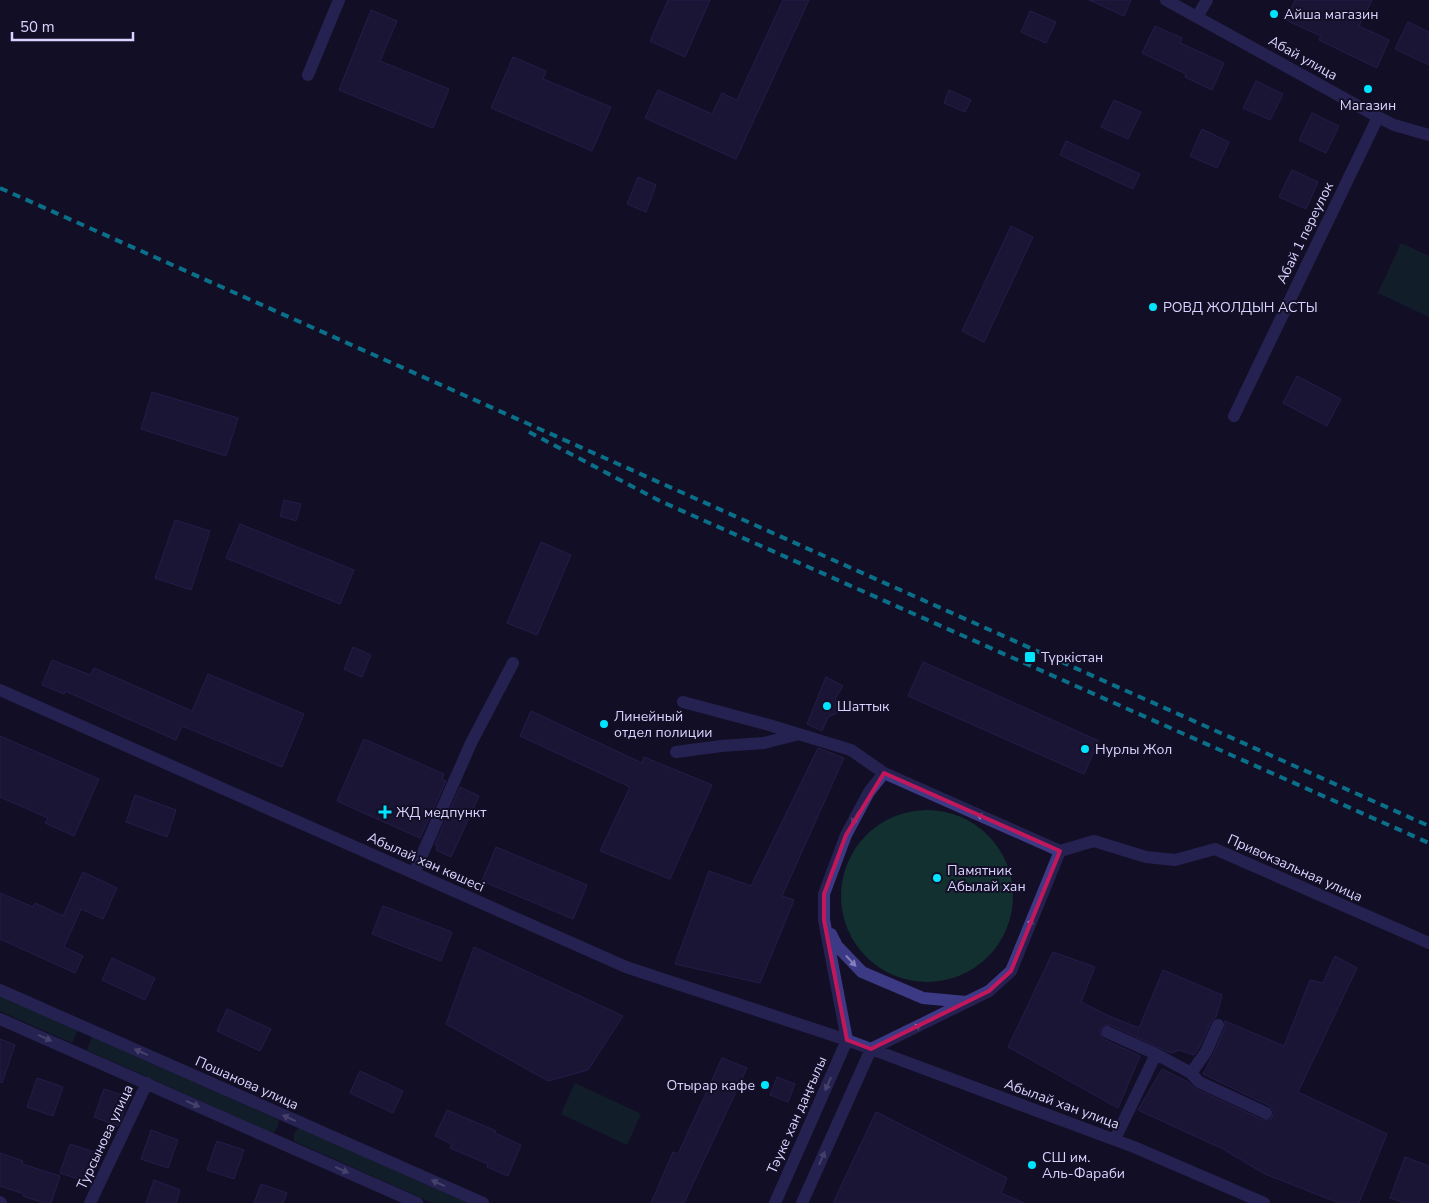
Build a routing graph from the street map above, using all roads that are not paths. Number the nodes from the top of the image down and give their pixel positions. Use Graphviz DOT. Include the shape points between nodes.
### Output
graph roads {
  1 [pos="339,0"];
  2 [pos="1166,0"];
  3 [pos="1207,0"];
  4 [pos="1197,17"];
  5 [pos="308,76"];
  6 [pos="1378,117"];
  7 [pos="1429,135"];
  8 [pos="1234,416"];
  9 [pos="513,663"];
  10 [pos="0,690"];
  11 [pos="683,702"];
  12 [pos="799,734"];
  13 [pos="676,752"];
  14 [pos="884,773"];
  15 [pos="1060,851"];
  16 [pos="414,873"];
  17 [pos="824,920"];
  18 [pos="1429,943"];
  19 [pos="0,990"];
  20 [pos="966,1002"];
  21 [pos="0,1019"];
  22 [pos="1218,1025"];
  23 [pos="1107,1032"];
  24 [pos="848,1040"];
  25 [pos="871,1049"];
  26 [pos="1156,1054"];
  27 [pos="1192,1073"];
  28 [pos="147,1083"];
  29 [pos="1266,1113"];
  30 [pos="1115,1139"];
  31 [pos="90,1203"];
  32 [pos="417,1203"];
  33 [pos="482,1203"];
  34 [pos="775,1203"];
  35 [pos="802,1203"];
  36 [pos="1264,1203"];
  1 -- 5 [label="street"];
  2 -- 4 [label="street, Абай улица"];
  3 -- 4 [label="street"];
  4 -- 6 [label="street, Абай улица"];
  6 -- 7 [label="street, Абай улица"];
  6 -- 8 [label="street, Абай 1 переулок"];
  9 -- 16 [label="street" via="471,743"];
  10 -- 16 [label="street, Абылай хан көшесі"];
  11 -- 12 [label="street"];
  12 -- 13 [label="street" via="764,743"];
  12 -- 14 [label="street" via="851,750"];
  15 -- 14 [label="street, one-way"];
  14 -- 17 [label="street, one-way" via="869,792 846,835 824,894"];
  15 -- 18 [label="street, Привокзальная улица" via="1094,840 1146,858 1175,860 1215,849"];
  20 -- 15 [label="street, one-way" via="989,991 1012,971"];
  16 -- 24 [label="street, Абылай хан көшесі" via="626,967"];
  17 -- 20 [label="street, one-way" via="837,946 862,972 923,998"];
  17 -- 24 [label="street"];
  33 -- 19 [label="street, Пошанова улица, one-way"];
  25 -- 20 [label="street, one-way"];
  21 -- 28 [label="street, one-way"];
  22 -- 27 [label="street"];
  23 -- 26 [label="street"];
  24 -- 25 [label="street, Абылай хан улица"];
  24 -- 34 [label="street, Тәуке хан даңғылы, one-way"];
  25 -- 30 [label="street, Абылай хан улица"];
  35 -- 25 [label="street, one-way"];
  26 -- 27 [label="street"];
  26 -- 30 [label="street"];
  27 -- 29 [label="street" via="1198,1082"];
  28 -- 31 [label="street, Турсынова улица"];
  28 -- 32 [label="street, one-way"];
  30 -- 36 [label="street, Абылай хан улица"];
}
